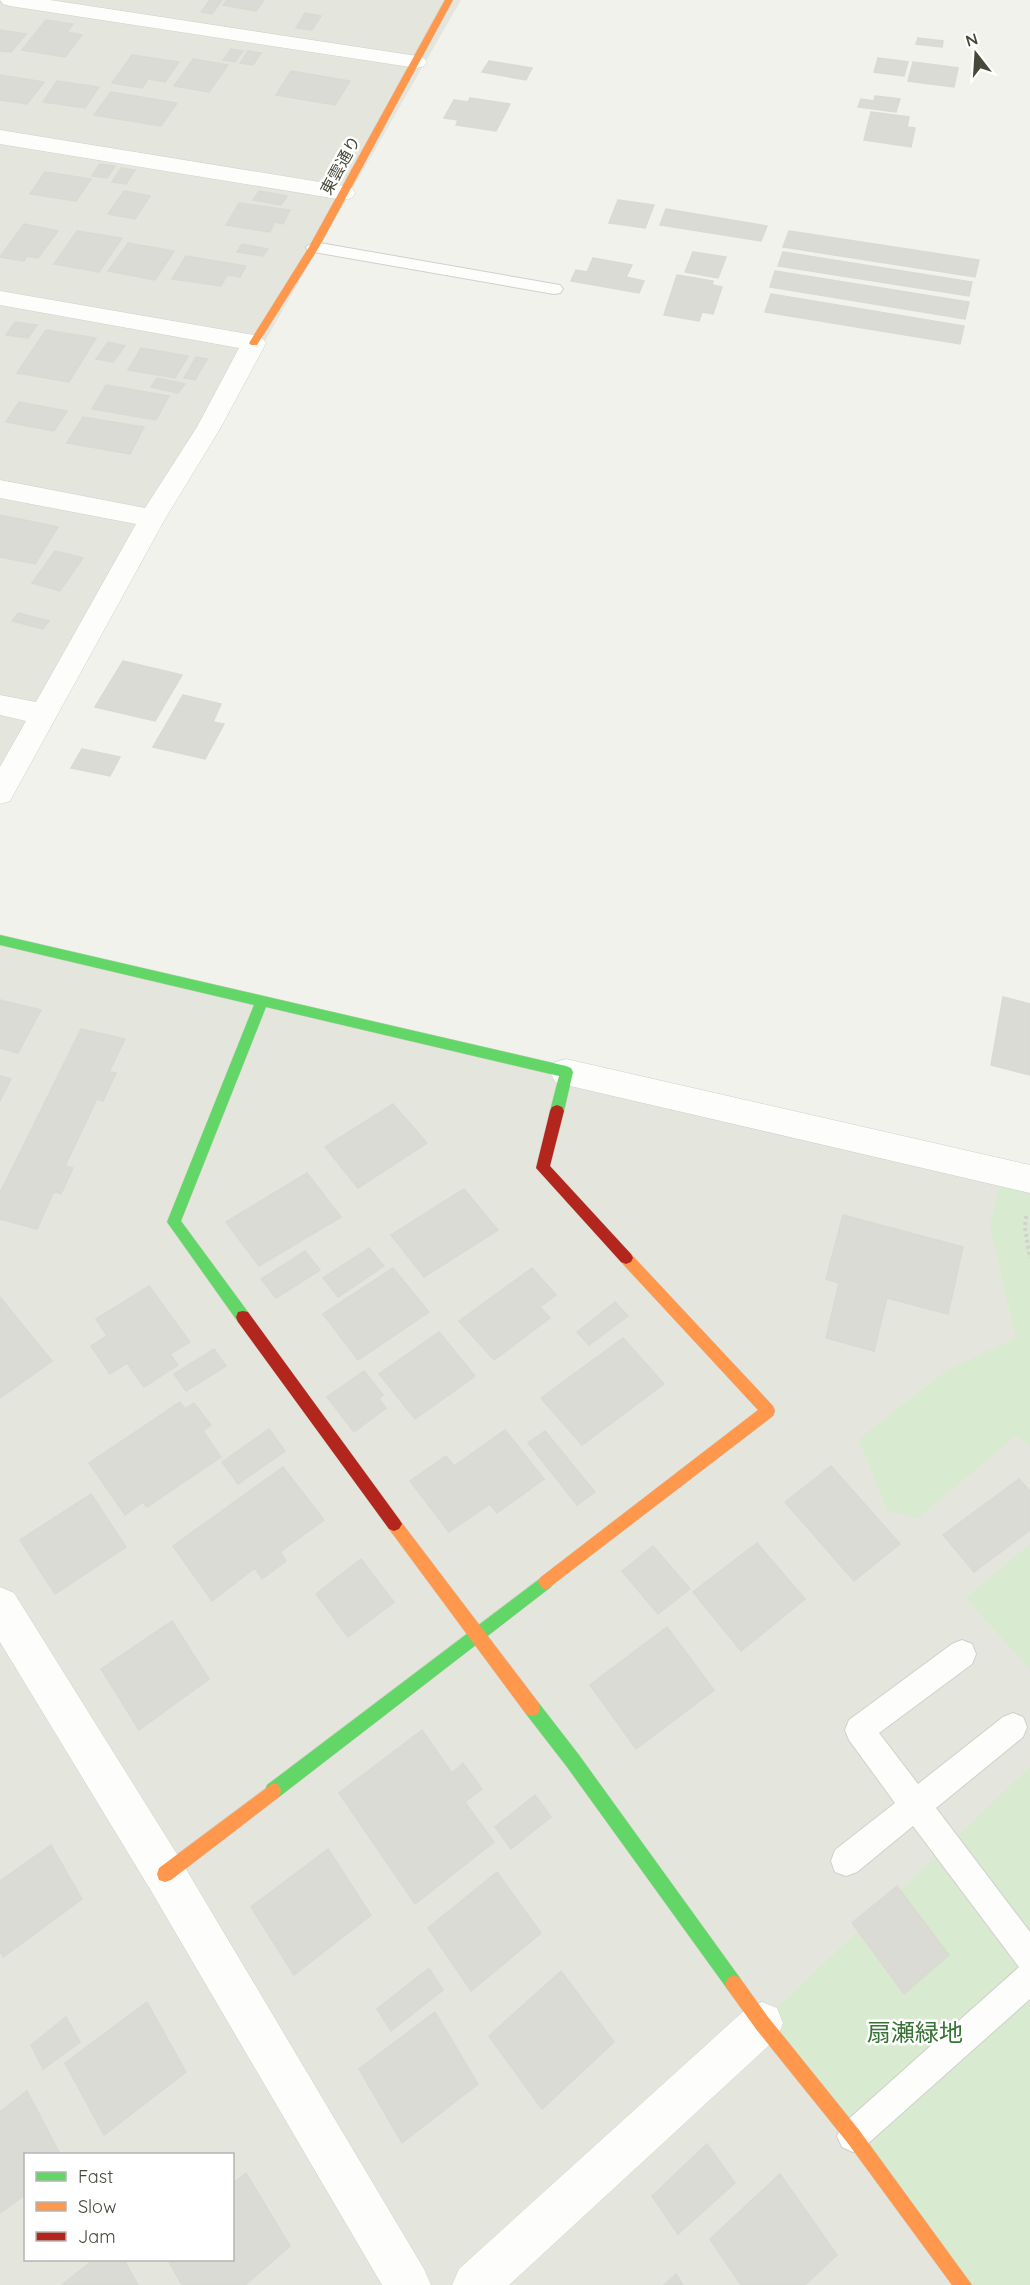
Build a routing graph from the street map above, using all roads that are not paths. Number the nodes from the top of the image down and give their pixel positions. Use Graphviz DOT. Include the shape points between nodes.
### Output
graph roads {
  1 [pos="10,0"];
  2 [pos="449,0"];
  3 [pos="417,62"];
  4 [pos="0,137"];
  5 [pos="344,193"];
  6 [pos="314,247"];
  7 [pos="554,289"];
  8 [pos="0,298"];
  9 [pos="254,343"];
  10 [pos="0,489"];
  11 [pos="152,518"];
  12 [pos="0,705"];
  13 [pos="43,714"];
  14 [pos="0,794"];
  15 [pos="0,940"];
  16 [pos="262,1001"];
  17 [pos="566,1072"];
  18 [pos="1030,1179"];
  19 [pos="0,1606"];
  20 [pos="476,1636"];
  21 [pos="962,1654"];
  22 [pos="1013,1727"];
  23 [pos="916,1805"];
  24 [pos="846,1861"];
  25 [pos="165,1874"];
  26 [pos="1030,1957"];
  27 [pos="1030,1978"];
  28 [pos="762,2023"];
  29 [pos="853,2136"];
  30 [pos="408,2285"];
  31 [pos="475,2285"];
  32 [pos="963,2285"];
  1 -- 3 [label="street"];
  2 -- 3 [label="street, 東雲通り"];
  3 -- 5 [label="street, 東雲通り"];
  4 -- 5 [label="street"];
  5 -- 6 [label="street, 東雲通り"];
  6 -- 7 [label="lane"];
  6 -- 9 [label="street, 東雲通り"];
  8 -- 9 [label="street"];
  9 -- 11 [label="street" via="209,427"];
  10 -- 11 [label="street"];
  11 -- 13 [label="street"];
  12 -- 13 [label="street"];
  13 -- 14 [label="street"];
  15 -- 16 [label="street"];
  16 -- 17 [label="street"];
  16 -- 20 [label="street" via="174,1222"];
  17 -- 18 [label="street"];
  17 -- 20 [label="street" via="543,1168 768,1411"];
  19 -- 25 [label="street"];
  20 -- 25 [label="street"];
  20 -- 28 [label="street" via="573,1761"];
  21 -- 23 [label="lane" via="860,1730"];
  22 -- 23 [label="lane"];
  23 -- 24 [label="lane"];
  23 -- 26 [label="lane"];
  25 -- 30 [label="street"];
  27 -- 29 [label="lane"];
  28 -- 29 [label="street"];
  28 -- 31 [label="street"];
  29 -- 32 [label="street"];
}
